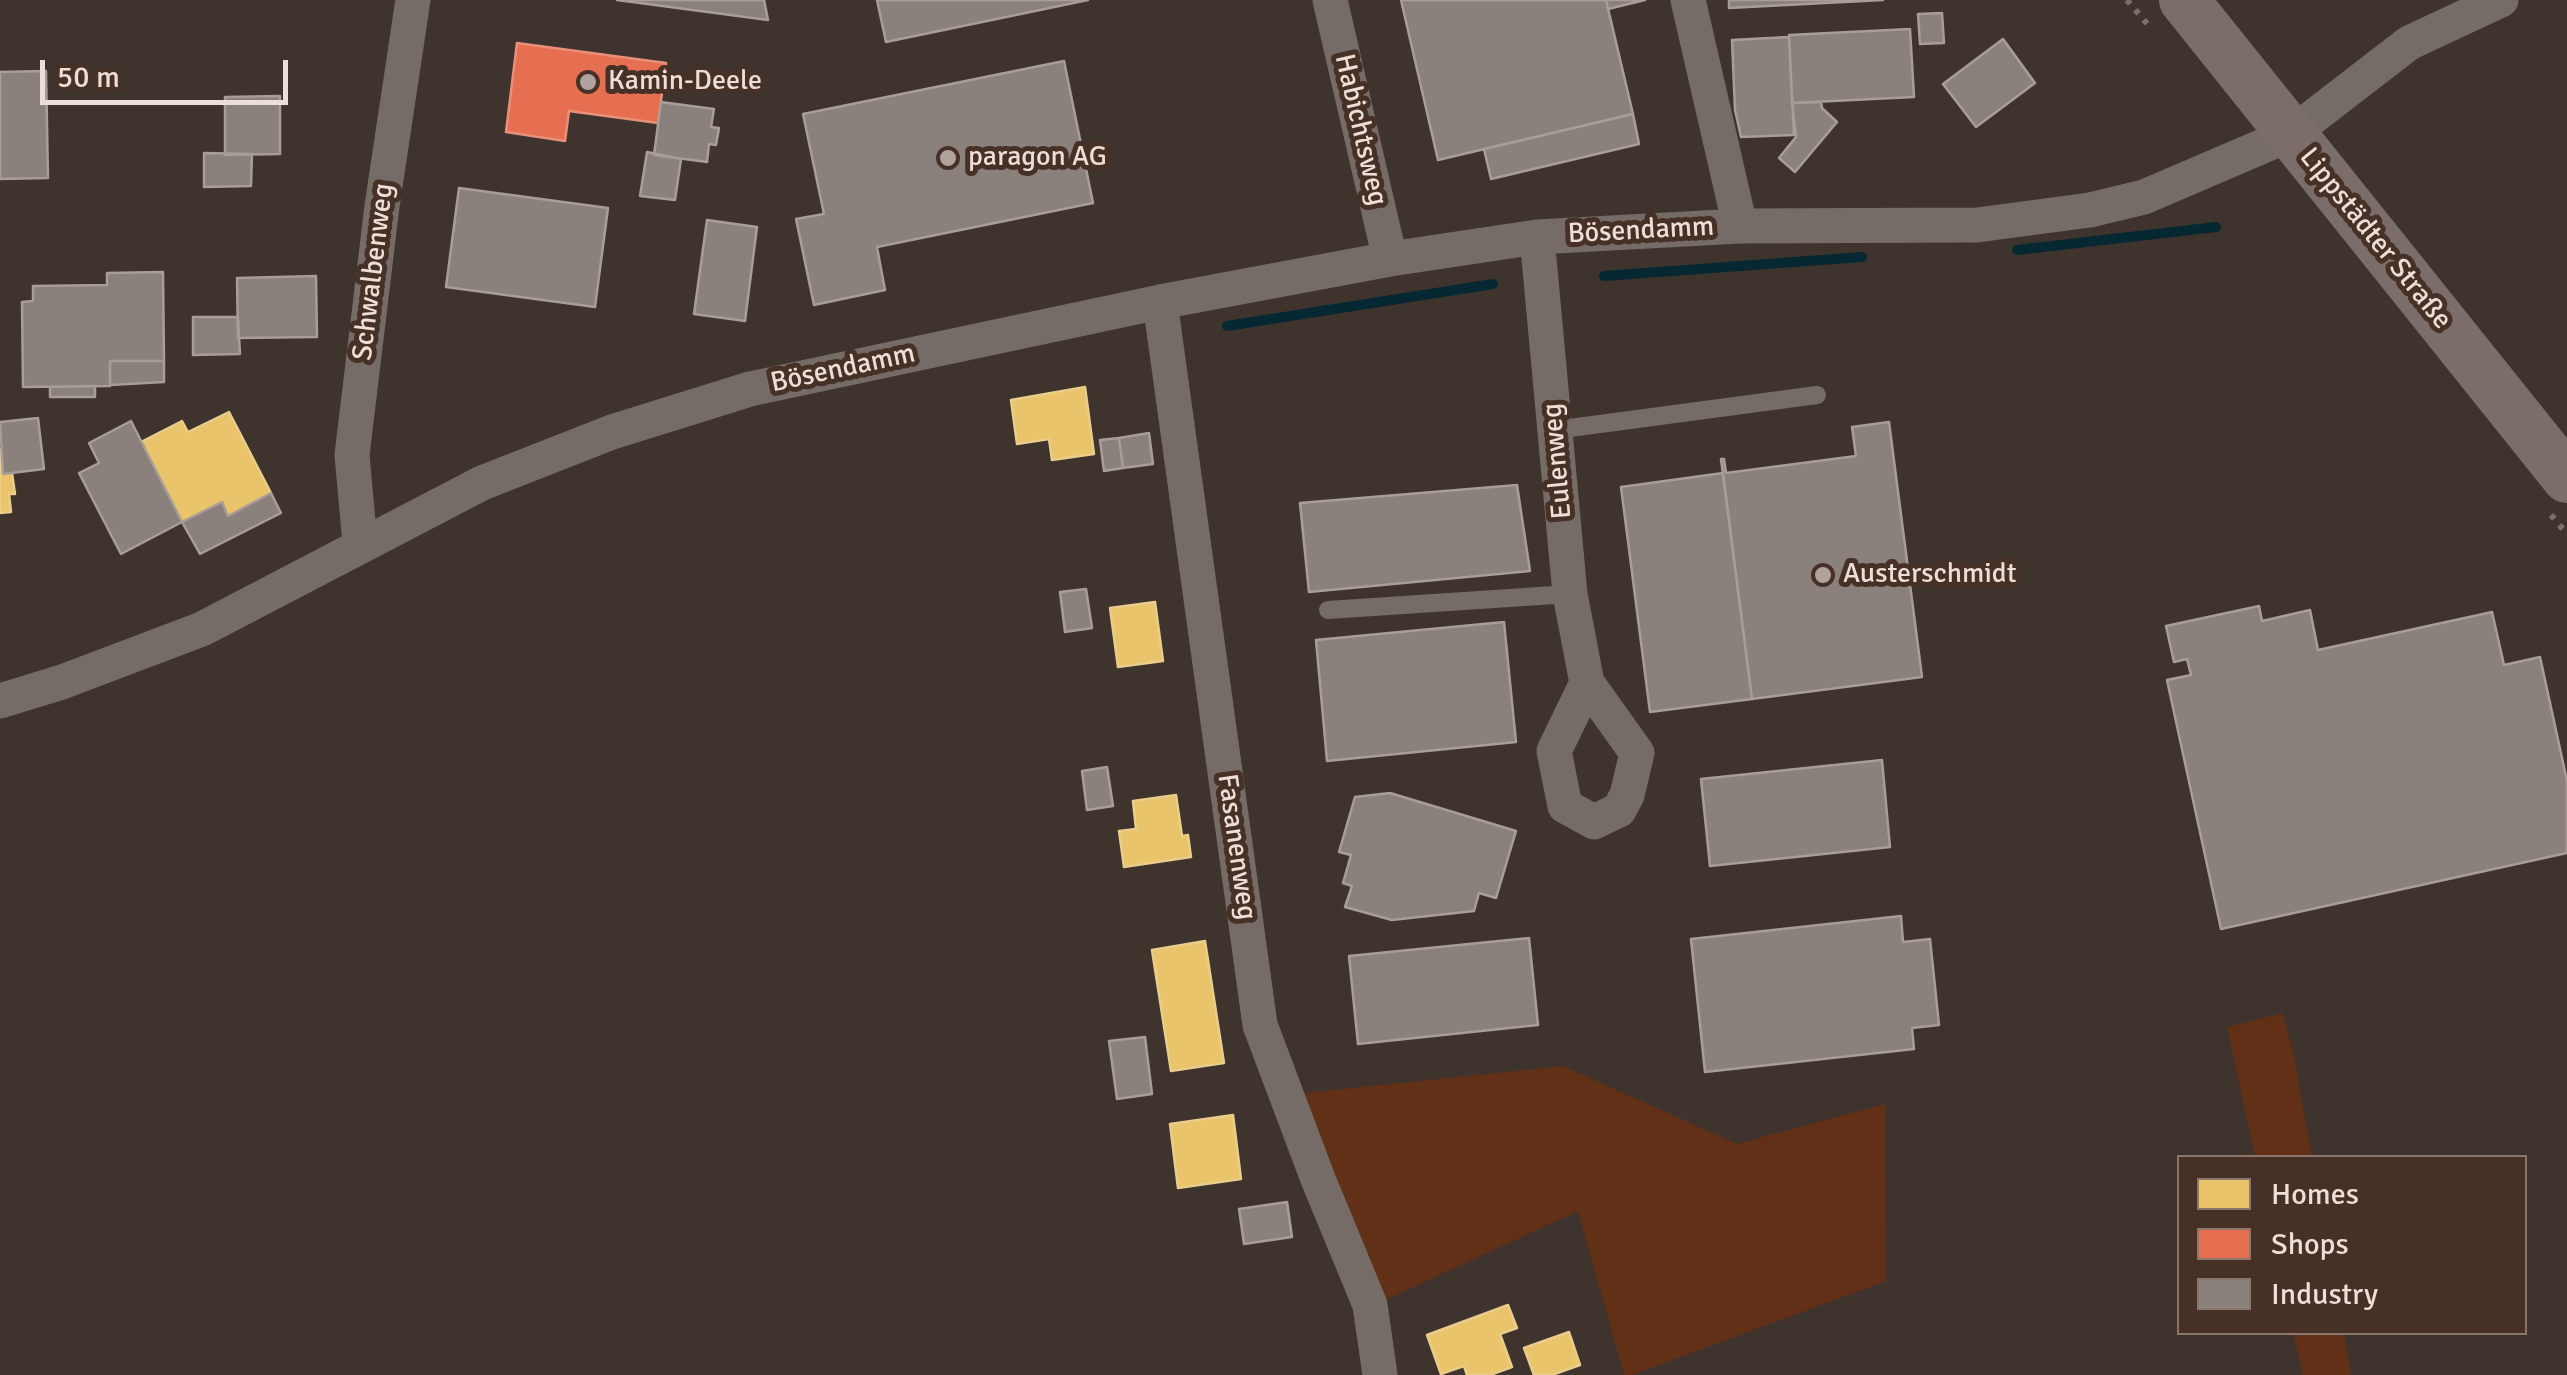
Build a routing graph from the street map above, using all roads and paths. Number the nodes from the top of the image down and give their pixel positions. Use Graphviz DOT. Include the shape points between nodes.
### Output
graph roads {
  1 [pos="414,0"];
  2 [pos="1330,0"];
  3 [pos="1688,0"];
  4 [pos="2184,0"];
  5 [pos="2501,0"];
  6 [pos="2291,134"];
  7 [pos="1740,226"];
  8 [pos="1537,237"];
  9 [pos="1390,260"];
  10 [pos="1160,302"];
  11 [pos="1818,395"];
  12 [pos="1555,430"];
  13 [pos="2567,478"];
  14 [pos="360,544"];
  15 [pos="1570,594"];
  16 [pos="1328,610"];
  17 [pos="1587,683"];
  18 [pos="0,701"];
  19 [pos="1380,1375"];
  1 -- 14 [label="street, Schwalbenweg" via="352,455"];
  2 -- 9 [label="street, Habichtsweg"];
  3 -- 7 [label="street, Bösendamm"];
  4 -- 6 [label="main road, Lippstädter Straße"];
  5 -- 6 [label="street, Bösendamm" via="2409,43"];
  6 -- 7 [label="street, Bösendamm" via="2144,197 2090,210 1976,225"];
  6 -- 13 [label="main road, Lippstädter Straße"];
  7 -- 8 [label="street, Bösendamm"];
  8 -- 9 [label="street, Bösendamm"];
  8 -- 12 [label="street, Eulenweg"];
  9 -- 10 [label="street, Bösendamm"];
  10 -- 14 [label="street, Bösendamm" via="750,389 501,476"];
  10 -- 19 [label="street, Fasanenweg" via="1260,1025 1370,1306"];
  11 -- 12 [label="lane"];
  12 -- 15 [label="street, Eulenweg"];
  14 -- 18 [label="street, Bösendamm" via="202,629"];
  15 -- 16 [label="lane"];
  15 -- 17 [label="street, Eulenweg"];
}
